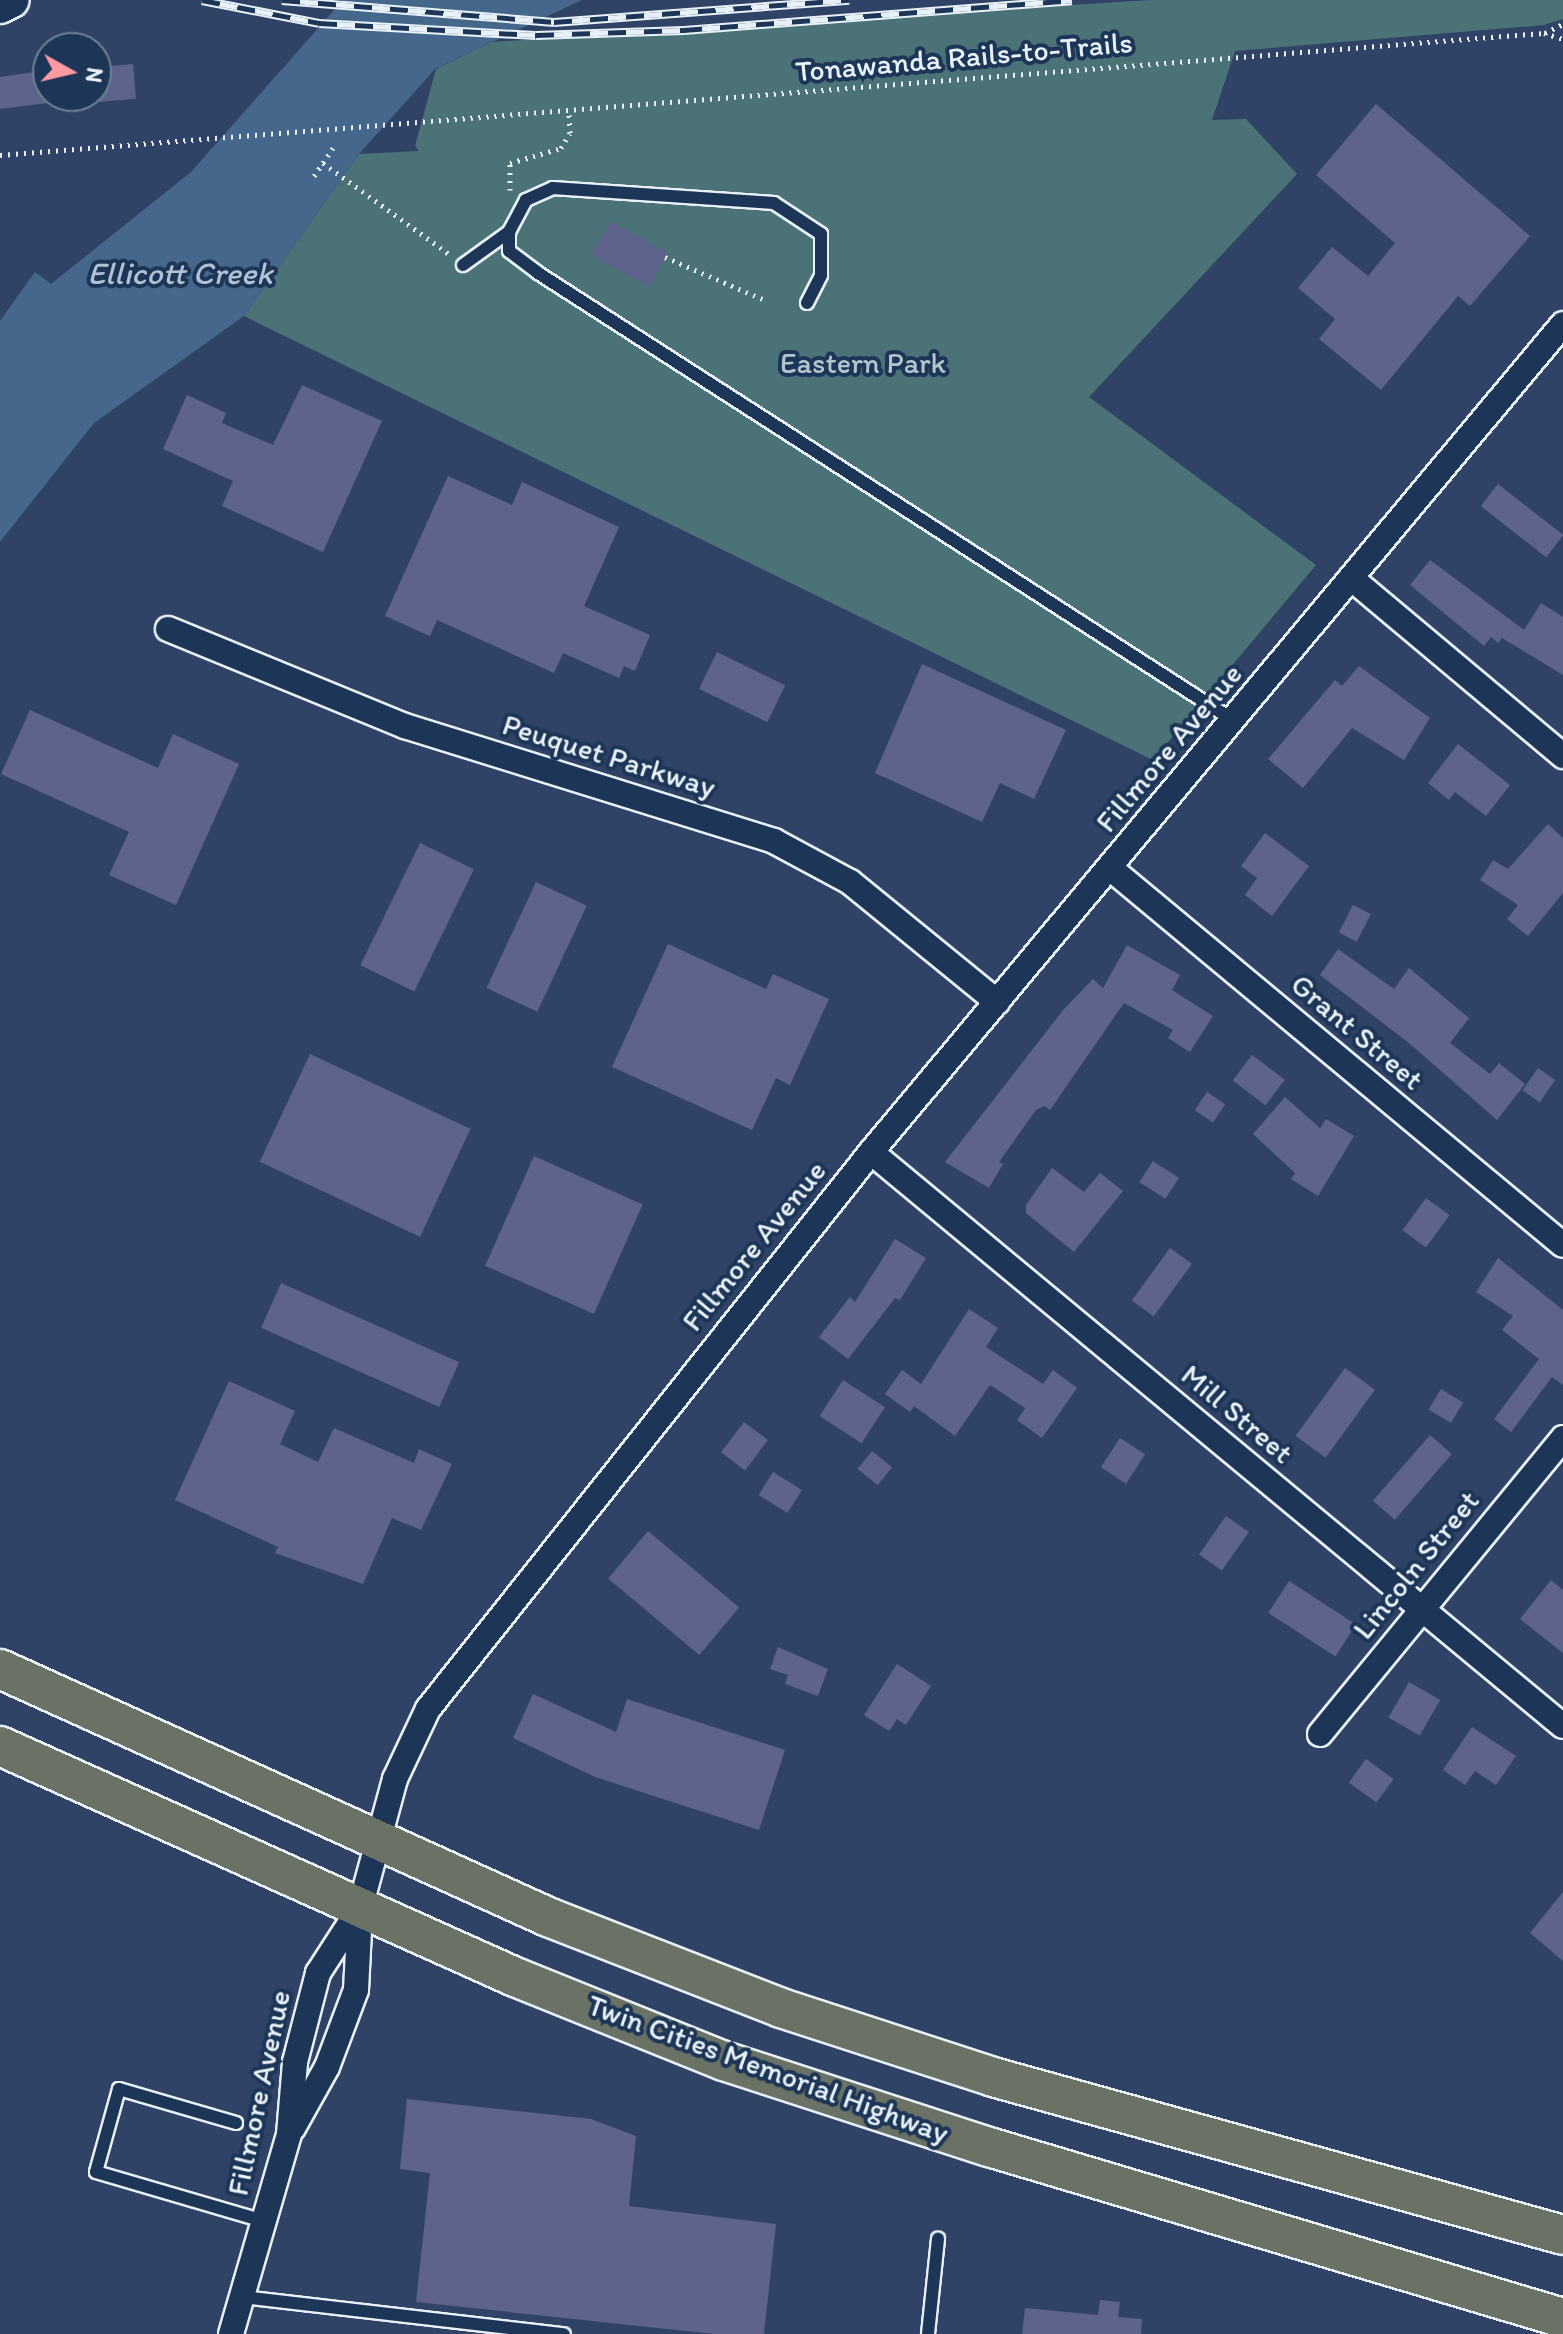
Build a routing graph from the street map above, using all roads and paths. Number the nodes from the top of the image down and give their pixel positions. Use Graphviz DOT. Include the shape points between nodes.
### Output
graph roads {
  1 [pos="12,0"];
  2 [pos="0,6"];
  3 [pos="1563,24"];
  4 [pos="1544,33"];
  5 [pos="1563,39"];
  6 [pos="569,112"];
  7 [pos="333,148"];
  8 [pos="0,155"];
  9 [pos="323,163"];
  10 [pos="314,176"];
  11 [pos="526,200"];
  12 [pos="509,232"];
  13 [pos="665,257"];
  14 [pos="463,265"];
  15 [pos="765,300"];
  16 [pos="807,303"];
  17 [pos="1563,324"];
  18 [pos="1351,578"];
  19 [pos="168,629"];
  20 [pos="1233,720"];
  21 [pos="1563,756"];
  22 [pos="1110,868"];
  23 [pos="997,1002"];
  24 [pos="871,1152"];
  25 [pos="1563,1245"];
  26 [pos="1563,1438"];
  27 [pos="1421,1609"];
  28 [pos="0,1669"];
  29 [pos="1563,1726"];
  30 [pos="1320,1734"];
  31 [pos="0,1746"];
  32 [pos="379,1839"];
  33 [pos="360,1908"];
  34 [pos="236,2123"];
  35 [pos="289,2134"];
  36 [pos="264,2221"];
  37 [pos="1563,2235"];
  38 [pos="938,2239"];
  39 [pos="242,2297"];
  40 [pos="1563,2318"];
  41 [pos="231,2334"];
  42 [pos="564,2334"];
  43 [pos="928,2334"];
  1 -- 2 [label="street"];
  3 -- 4 [label="path"];
  4 -- 5 [label="path"];
  4 -- 6 [label="path, Tonawanda Rails-to-Trails"];
  6 -- 8 [label="path, Tonawanda Rails-to-Trails"];
  6 -- 11 [label="path" via="570,133 561,148 510,163 512,196"];
  7 -- 9 [label="path"];
  9 -- 10 [label="path"];
  9 -- 14 [label="path"];
  11 -- 12 [label="lane"];
  11 -- 16 [label="lane" via="553,188 774,203 821,234 821,275"];
  12 -- 14 [label="lane"];
  12 -- 20 [label="lane" via="509,251 538,273"];
  13 -- 15 [label="path"];
  17 -- 18 [label="street, Fillmore Avenue"];
  18 -- 20 [label="street, Fillmore Avenue"];
  18 -- 21 [label="street"];
  19 -- 23 [label="street, Peuquet Parkway" via="405,726 774,841 850,882"];
  20 -- 22 [label="street, Fillmore Avenue"];
  22 -- 23 [label="street, Fillmore Avenue"];
  22 -- 25 [label="street, Grant Street"];
  23 -- 24 [label="street, Fillmore Avenue"];
  24 -- 27 [label="street, Mill Street"];
  24 -- 32 [label="street, Fillmore Avenue" via="428,1709 395,1779"];
  26 -- 27 [label="street, Lincoln Street"];
  27 -- 29 [label="street, Mill Street"];
  27 -- 30 [label="street, Lincoln Street"];
  28 -- 32 [label="main road, Twin Cities Memorial Highway"];
  31 -- 33 [label="main road, Twin Cities Memorial Highway"];
  32 -- 33 [label="street, Fillmore Avenue"];
  32 -- 37 [label="main road, Twin Cities Memorial Highway" via="649,1960 781,2008 993,2077"];
  33 -- 35 [label="street" via="356,1990 327,2067"];
  33 -- 35 [label="street, Fillmore Avenue" via="318,1973 295,2062"];
  33 -- 40 [label="main road, Twin Cities Memorial Highway" via="724,2061 989,2147"];
  34 -- 36 [label="lane" via="119,2089 96,2172"];
  35 -- 36 [label="street, Fillmore Avenue"];
  36 -- 39 [label="street, Fillmore Avenue"];
  38 -- 43 [label="lane"];
  39 -- 41 [label="street, Fillmore Avenue"];
  39 -- 42 [label="lane"];
}
